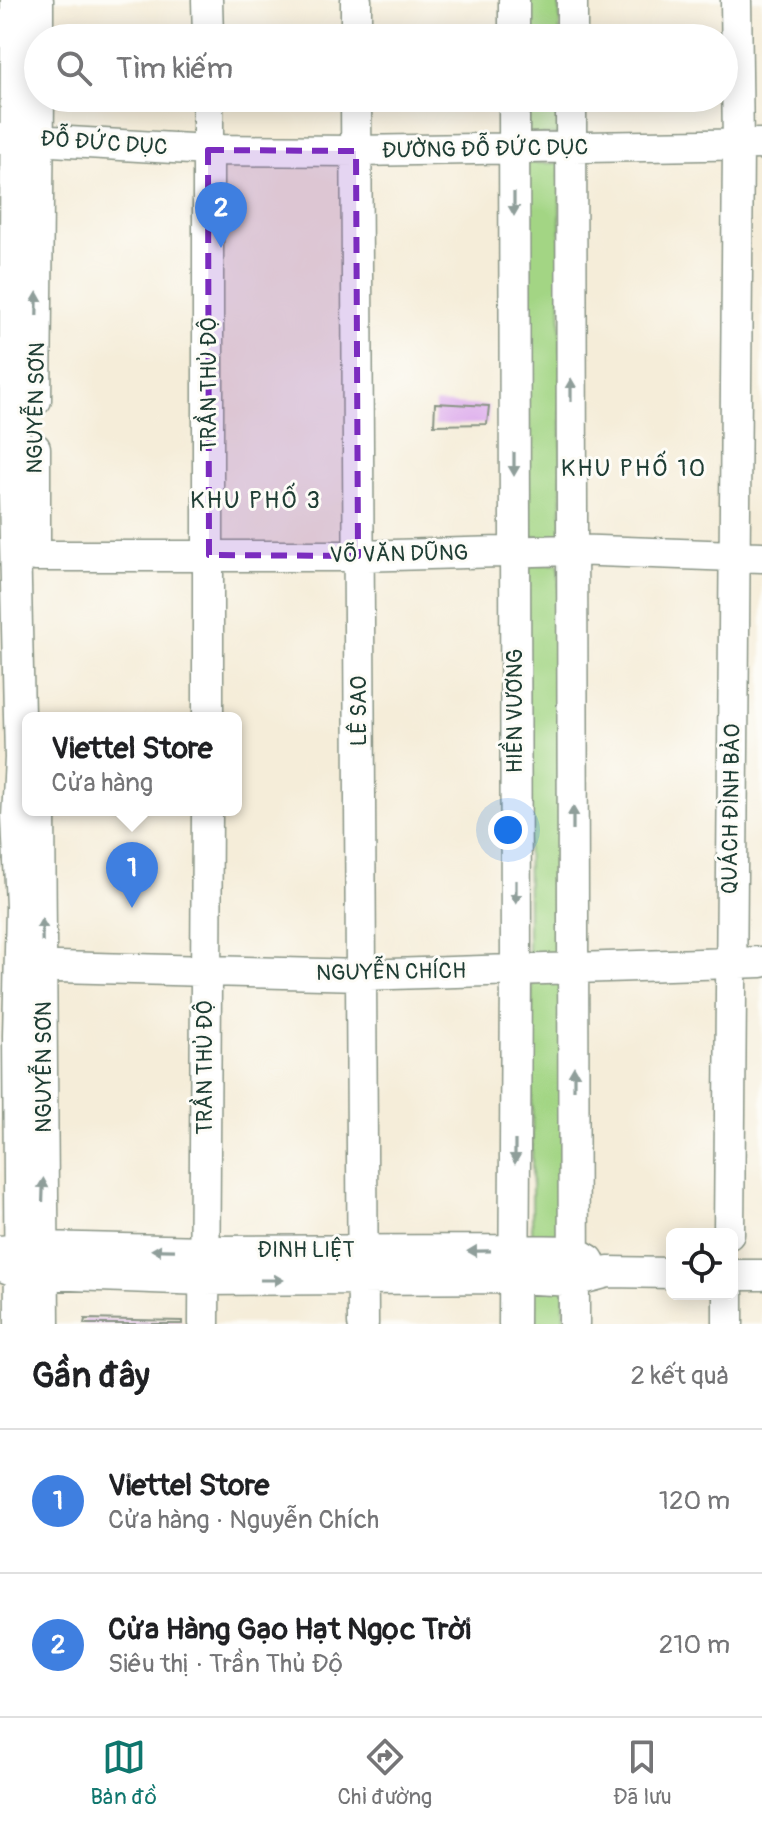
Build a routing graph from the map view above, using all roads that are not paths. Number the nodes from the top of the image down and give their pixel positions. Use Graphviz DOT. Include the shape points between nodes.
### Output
graph roads {
  1 [pos="1,0"];
  2 [pos="16,0"];
  3 [pos="38,0"];
  4 [pos="207,0"];
  5 [pos="356,0"];
  6 [pos="514,0"];
  7 [pos="572,0"];
  8 [pos="736,0"];
  9 [pos="38,24"];
  10 [pos="208,24"];
  11 [pos="356,24"];
  12 [pos="514,24"];
  13 [pos="572,24"];
  14 [pos="19,100"];
  15 [pos="208,112"];
  16 [pos="356,112"];
  17 [pos="514,112"];
  18 [pos="571,112"];
  19 [pos="19,138"];
  20 [pos="750,144"];
  21 [pos="571,147"];
  22 [pos="514,148"];
  23 [pos="208,150"];
  24 [pos="356,151"];
  25 [pos="7,272"];
  26 [pos="8,400"];
  27 [pos="7,497"];
  28 [pos="571,550"];
  29 [pos="514,551"];
  30 [pos="209,555"];
  31 [pos="35,556"];
  32 [pos="358,556"];
  33 [pos="748,557"];
  34 [pos="19,643"];
  35 [pos="37,712"];
  36 [pos="208,712"];
  37 [pos="10,758"];
  38 [pos="19,815"];
  39 [pos="207,816"];
  40 [pos="10,907"];
  41 [pos="762,962"];
  42 [pos="730,963"];
  43 [pos="32,966"];
  44 [pos="574,968"];
  45 [pos="206,969"];
  46 [pos="516,970"];
  47 [pos="361,975"];
  48 [pos="9,1036"];
  49 [pos="10,1154"];
  50 [pos="729,1228"];
  51 [pos="20,1260"];
  52 [pos="514,1264"];
  53 [pos="204,1265"];
  54 [pos="362,1265"];
  55 [pos="574,1266"];
  56 [pos="666,1273"];
  57 [pos="738,1275"];
  58 [pos="762,1275"];
  59 [pos="728,1300"];
  60 [pos="20,1324"];
  61 [pos="44,1324"];
  62 [pos="204,1324"];
  63 [pos="363,1324"];
  64 [pos="514,1324"];
  65 [pos="574,1324"];
  66 [pos="728,1324"];
  1 -- 2 [label="street"];
  2 -- 14 [label="street, NGUYỄN SƠN"];
  3 -- 9 [label="street"];
  4 -- 10 [label="street"];
  5 -- 11 [label="street"];
  6 -- 12 [label="street"];
  7 -- 13 [label="street"];
  8 -- 20 [label="street, QUÁCH ĐÌNH BẢO"];
  14 -- 19 [label="street, NGUYỄN SƠN"];
  15 -- 23 [label="street, TRẦN THỦ ĐỘ"];
  16 -- 24 [label="street, LÊ SAO"];
  17 -- 22 [label="street, HIỀN VƯƠNG"];
  18 -- 21 [label="street"];
  19 -- 23 [label="street, ĐỖ ĐỨC DỤC"];
  19 -- 25 [label="street, NGUYỄN SƠN"];
  31 -- 19 [label="street, NGUYỄN SƠN, one-way"];
  20 -- 21 [label="street, ĐƯỜNG ĐỖ ĐỨC DỤC"];
  20 -- 33 [label="street, QUÁCH ĐÌNH BẢO"];
  21 -- 22 [label="street, ĐƯỜNG ĐỖ ĐỨC DỤC"];
  28 -- 21 [label="street, one-way"];
  22 -- 24 [label="street, ĐƯỜNG ĐỖ ĐỨC DỤC"];
  22 -- 29 [label="street, HIỀN VƯƠNG, one-way"];
  23 -- 24 [label="street, ĐƯỜNG ĐỖ ĐỨC DỤC"];
  23 -- 30 [label="street, TRẦN THỦ ĐỘ"];
  24 -- 32 [label="street, LÊ SAO"];
  25 -- 26 [label="street, NGUYỄN SƠN"];
  26 -- 27 [label="street, NGUYỄN SƠN"];
  27 -- 34 [label="street, NGUYỄN SƠN"];
  28 -- 29 [label="street, VÕ VĂN DŨNG"];
  28 -- 33 [label="street, VÕ VĂN DŨNG"];
  44 -- 28 [label="street, one-way"];
  29 -- 32 [label="street, VÕ VĂN DŨNG"];
  29 -- 46 [label="street, HIỀN VƯƠNG, one-way"];
  30 -- 31 [label="street, VÕ VĂN DŨNG"];
  30 -- 32 [label="street, VÕ VĂN DŨNG"];
  30 -- 36 [label="street, TRẦN THỦ ĐỘ"];
  31 -- 34 [label="street, NGUYỄN SƠN"];
  32 -- 47 [label="street, LÊ SAO"];
  33 -- 42 [label="street, QUÁCH ĐÌNH BẢO"];
  34 -- 35 [label="street, NGUYỄN SƠN"];
  34 -- 37 [label="street, NGUYỄN SƠN"];
  37 -- 38 [label="street, NGUYỄN SƠN"];
  38 -- 40 [label="street, NGUYỄN SƠN"];
  43 -- 38 [label="street, NGUYỄN SƠN, one-way"];
  39 -- 45 [label="street, TRẦN THỦ ĐỘ"];
  40 -- 43 [label="street, NGUYỄN SƠN"];
  41 -- 42 [label="street, NGUYỄN CHÍCH"];
  42 -- 44 [label="street, NGUYỄN CHÍCH"];
  42 -- 50 [label="street, QUÁCH ĐÌNH BẢO"];
  43 -- 45 [label="street, NGUYỄN CHÍCH"];
  43 -- 48 [label="street, NGUYỄN SƠN"];
  51 -- 43 [label="street, NGUYỄN SƠN, one-way" via="44,1155"];
  44 -- 46 [label="street, NGUYỄN CHÍCH"];
  55 -- 44 [label="street, one-way"];
  45 -- 47 [label="street, NGUYỄN CHÍCH"];
  45 -- 53 [label="street, TRẦN THỦ ĐỘ"];
  46 -- 47 [label="street, NGUYỄN CHÍCH"];
  46 -- 52 [label="street, HIỀN VƯƠNG, one-way"];
  47 -- 54 [label="street, LÊ SAO"];
  48 -- 49 [label="street, NGUYỄN SƠN"];
  49 -- 51 [label="street, NGUYỄN SƠN"];
  51 -- 53 [label="street, ĐINH LIỆT"];
  51 -- 60 [label="street, NGUYỄN SƠN"];
  51 -- 61 [label="street, NGUYỄN SƠN"];
  52 -- 54 [label="street, ĐINH LIỆT"];
  52 -- 55 [label="street, ĐINH LIỆT"];
  52 -- 64 [label="street, HIỀN VƯƠNG"];
  53 -- 54 [label="street, ĐINH LIỆT"];
  53 -- 62 [label="street, TRẦN THỦ ĐỘ"];
  54 -- 63 [label="street, LÊ SAO"];
  55 -- 56 [label="street, ĐINH LIỆT"];
  55 -- 65 [label="street"];
  57 -- 58 [label="street"];
  59 -- 66 [label="street"];
}
